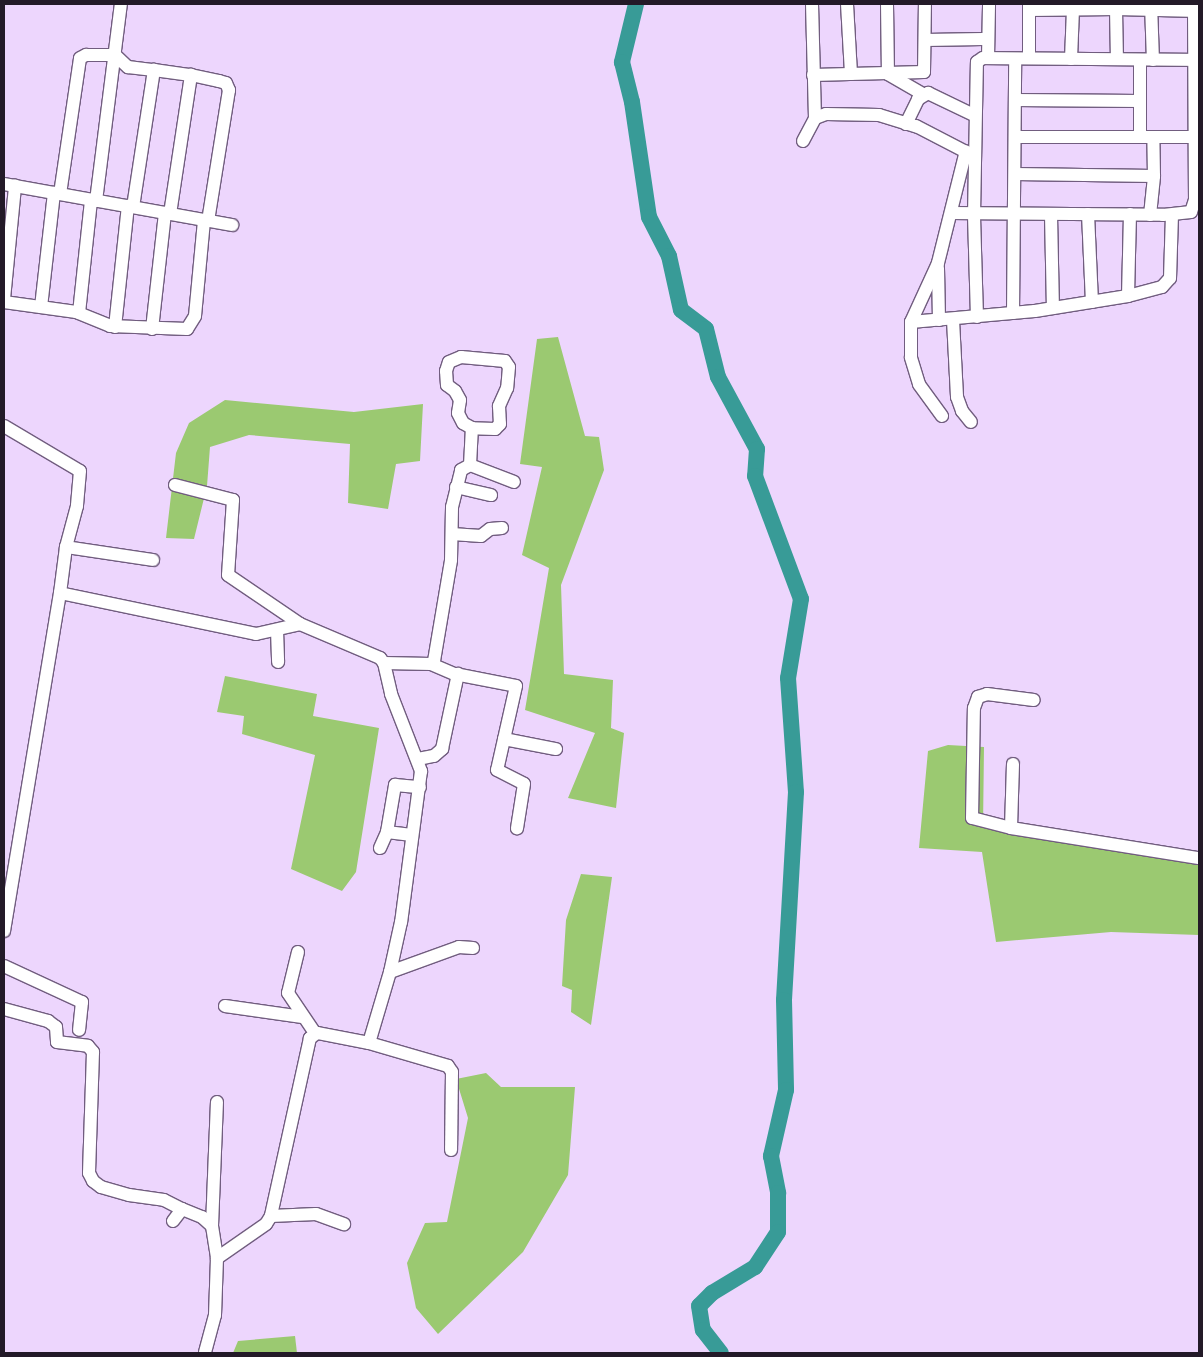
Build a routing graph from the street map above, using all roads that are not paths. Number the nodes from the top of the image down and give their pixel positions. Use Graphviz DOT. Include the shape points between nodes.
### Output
graph roads {
  1 [pos="121,4"];
  2 [pos="812,4"];
  3 [pos="847,4"];
  4 [pos="887,4"];
  5 [pos="925,4"];
  6 [pos="983,4"];
  7 [pos="989,4"];
  8 [pos="1116,6"];
  9 [pos="1029,7"];
  10 [pos="1151,7"];
  11 [pos="1073,9"];
  12 [pos="1196,9"];
  13 [pos="983,39"];
  14 [pos="925,40"];
  15 [pos="115,55"];
  16 [pos="986,58"];
  17 [pos="1029,58"];
  18 [pos="1072,58"];
  19 [pos="1015,59"];
  20 [pos="1116,59"];
  21 [pos="1146,60"];
  22 [pos="1196,60"];
  23 [pos="154,70"];
  24 [pos="851,74"];
  25 [pos="888,74"];
  26 [pos="813,75"];
  27 [pos="190,76"];
  28 [pos="922,94"];
  29 [pos="1015,100"];
  30 [pos="1140,101"];
  31 [pos="974,115"];
  32 [pos="815,118"];
  33 [pos="906,124"];
  34 [pos="1015,137"];
  35 [pos="1146,137"];
  36 [pos="1194,137"];
  37 [pos="803,141"];
  38 [pos="970,154"];
  39 [pos="1015,174"];
  40 [pos="1154,176"];
  41 [pos="9,185"];
  42 [pos="57,194"];
  43 [pos="94,200"];
  44 [pos="130,207"];
  45 [pos="951,213"];
  46 [pos="168,214"];
  47 [pos="1088,214"];
  48 [pos="1130,214"];
  49 [pos="974,215"];
  50 [pos="1016,215"];
  51 [pos="1051,215"];
  52 [pos="1150,215"];
  53 [pos="1172,215"];
  54 [pos="206,220"];
  55 [pos="232,225"];
  56 [pos="938,263"];
  57 [pos="1128,296"];
  58 [pos="4,301"];
  59 [pos="1092,302"];
  60 [pos="41,307"];
  61 [pos="1053,308"];
  62 [pos="79,313"];
  63 [pos="1012,313"];
  64 [pos="977,317"];
  65 [pos="939,320"];
  66 [pos="953,320"];
  67 [pos="911,322"];
  68 [pos="116,326"];
  69 [pos="152,329"];
  70 [pos="942,416"];
  71 [pos="972,422"];
  72 [pos="4,426"];
  73 [pos="472,428"];
  74 [pos="470,465"];
  75 [pos="514,482"];
  76 [pos="176,485"];
  77 [pos="456,487"];
  78 [pos="491,495"];
  79 [pos="502,528"];
  80 [pos="452,534"];
  81 [pos="66,547"];
  82 [pos="153,560"];
  83 [pos="60,594"];
  84 [pos="300,624"];
  85 [pos="277,630"];
  86 [pos="278,662"];
  87 [pos="384,663"];
  88 [pos="432,664"];
  89 [pos="458,674"];
  90 [pos="1034,700"];
  91 [pos="504,739"];
  92 [pos="556,749"];
  93 [pos="418,759"];
  94 [pos="1012,764"];
  95 [pos="420,787"];
  96 [pos="517,828"];
  97 [pos="1011,828"];
  98 [pos="387,832"];
  99 [pos="412,836"];
  100 [pos="380,848"];
  101 [pos="1199,858"];
  102 [pos="4,931"];
  103 [pos="473,948"];
  104 [pos="298,952"];
  105 [pos="4,966"];
  106 [pos="390,972"];
  107 [pos="225,1006"];
  108 [pos="4,1009"];
  109 [pos="302,1017"];
  110 [pos="79,1030"];
  111 [pos="315,1033"];
  112 [pos="369,1043"];
  113 [pos="218,1102"];
  114 [pos="451,1150"];
  115 [pos="182,1208"];
  116 [pos="271,1216"];
  117 [pos="173,1221"];
  118 [pos="344,1224"];
  119 [pos="212,1226"];
  120 [pos="217,1258"];
  121 [pos="204,1353"];
  1 -- 15 [label="street"];
  2 -- 26 [label="street"];
  3 -- 24 [label="street"];
  4 -- 25 [label="street"];
  5 -- 14 [label="street"];
  6 -- 13 [label="street"];
  7 -- 16 [label="street"];
  8 -- 10 [label="street"];
  8 -- 11 [label="street"];
  8 -- 20 [label="street"];
  9 -- 11 [label="street"];
  9 -- 17 [label="street"];
  10 -- 12 [label="street"];
  10 -- 21 [label="street"];
  11 -- 18 [label="street"];
  12 -- 22 [label="street"];
  13 -- 14 [label="street"];
  13 -- 16 [label="street"];
  14 -- 25 [label="street" via="926,71"];
  15 -- 23 [label="street" via="128,67"];
  15 -- 42 [label="street" via="94,54 80,58"];
  15 -- 43 [label="street"];
  16 -- 19 [label="street"];
  16 -- 31 [label="street" via="977,62"];
  17 -- 18 [label="street"];
  17 -- 19 [label="street"];
  18 -- 20 [label="street"];
  19 -- 29 [label="street"];
  20 -- 21 [label="street"];
  21 -- 22 [label="street"];
  21 -- 30 [label="street"];
  22 -- 36 [label="street"];
  23 -- 27 [label="street"];
  23 -- 44 [label="street"];
  24 -- 25 [label="street"];
  24 -- 26 [label="street"];
  25 -- 28 [label="street"];
  26 -- 32 [label="street"];
  27 -- 46 [label="street"];
  27 -- 54 [label="street" via="219,81 229,90"];
  28 -- 31 [label="street" via="928,93"];
  28 -- 33 [label="street"];
  29 -- 30 [label="street"];
  29 -- 34 [label="street"];
  30 -- 35 [label="street"];
  31 -- 38 [label="street"];
  32 -- 33 [label="street" via="840,113 879,115"];
  32 -- 37 [label="street"];
  33 -- 38 [label="street"];
  34 -- 35 [label="street"];
  34 -- 39 [label="street"];
  35 -- 36 [label="street"];
  35 -- 40 [label="street"];
  36 -- 53 [label="street" via="1195,200 1191,212"];
  38 -- 45 [label="street"];
  38 -- 49 [label="street"];
  39 -- 40 [label="street"];
  39 -- 50 [label="street"];
  40 -- 52 [label="street"];
  41 -- 42 [label="street"];
  41 -- 58 [label="street"];
  42 -- 43 [label="street"];
  42 -- 60 [label="street"];
  43 -- 44 [label="street"];
  43 -- 62 [label="street"];
  44 -- 46 [label="street"];
  44 -- 68 [label="street"];
  45 -- 49 [label="street"];
  45 -- 56 [label="street"];
  46 -- 54 [label="street"];
  46 -- 69 [label="street"];
  47 -- 48 [label="street"];
  47 -- 51 [label="street"];
  47 -- 59 [label="street"];
  48 -- 52 [label="street"];
  48 -- 57 [label="street"];
  49 -- 50 [label="street"];
  49 -- 64 [label="street"];
  50 -- 51 [label="street"];
  50 -- 63 [label="street"];
  51 -- 61 [label="street"];
  52 -- 53 [label="street"];
  53 -- 57 [label="street" via="1168,282 1162,287"];
  54 -- 55 [label="street"];
  54 -- 69 [label="street" via="193,323 187,330"];
  56 -- 65 [label="street"];
  56 -- 67 [label="street"];
  57 -- 59 [label="street"];
  58 -- 60 [label="street"];
  59 -- 61 [label="street"];
  60 -- 62 [label="street"];
  61 -- 63 [label="street"];
  62 -- 68 [label="street"];
  63 -- 64 [label="street"];
  64 -- 66 [label="street"];
  65 -- 66 [label="street"];
  65 -- 67 [label="street"];
  66 -- 71 [label="street" via="957,397 962,411"];
  67 -- 70 [label="street" via="911,357 919,384"];
  68 -- 69 [label="street"];
  72 -- 81 [label="street" via="80,471 78,506"];
  73 -- 73 [label="street" via="463,422 458,413 460,400 455,390 447,385 449,362 461,357 506,361 509,378 500,400 500,424 496,429"];
  73 -- 74 [label="street"];
  74 -- 75 [label="street"];
  74 -- 77 [label="street" via="461,470"];
  76 -- 84 [label="street" via="233,500 228,575"];
  77 -- 78 [label="street"];
  77 -- 80 [label="street" via="450,523"];
  79 -- 80 [label="street" via="490,528 481,536"];
  80 -- 88 [label="street" via="437,651"];
  81 -- 82 [label="street"];
  81 -- 83 [label="street"];
  83 -- 85 [label="street" via="256,634"];
  83 -- 102 [label="street"];
  84 -- 85 [label="street"];
  84 -- 87 [label="street" via="380,658"];
  85 -- 86 [label="street"];
  87 -- 88 [label="street"];
  87 -- 93 [label="street" via="391,694"];
  88 -- 89 [label="street"];
  89 -- 91 [label="street" via="516,686"];
  89 -- 93 [label="street" via="442,749 434,756"];
  90 -- 97 [label="street" via="987,694 978,697 974,708 972,818"];
  91 -- 92 [label="street"];
  91 -- 96 [label="street" via="497,770 521,782 525,790"];
  93 -- 95 [label="street"];
  94 -- 97 [label="street"];
  95 -- 98 [label="street" via="395,785"];
  95 -- 99 [label="street"];
  97 -- 101 [label="street"];
  98 -- 99 [label="street"];
  98 -- 100 [label="street"];
  99 -- 106 [label="street" via="401,922"];
  103 -- 106 [label="street" via="459,947"];
  104 -- 109 [label="street" via="287,990"];
  105 -- 110 [label="street" via="82,1002"];
  106 -- 112 [label="street"];
  107 -- 109 [label="street"];
  108 -- 115 [label="street" via="48,1021 56,1027 57,1042 88,1046 93,1052 89,1173 93,1181 100,1187 164,1200"];
  109 -- 111 [label="street"];
  111 -- 112 [label="street"];
  111 -- 116 [label="street" via="309,1043 287,1156"];
  112 -- 114 [label="street" via="448,1066 452,1072"];
  113 -- 119 [label="street"];
  115 -- 117 [label="street"];
  115 -- 119 [label="street" via="202,1217"];
  116 -- 118 [label="street" via="316,1214"];
  116 -- 120 [label="street" via="266,1224"];
  119 -- 120 [label="street"];
  120 -- 121 [label="street" via="215,1315"];
}
